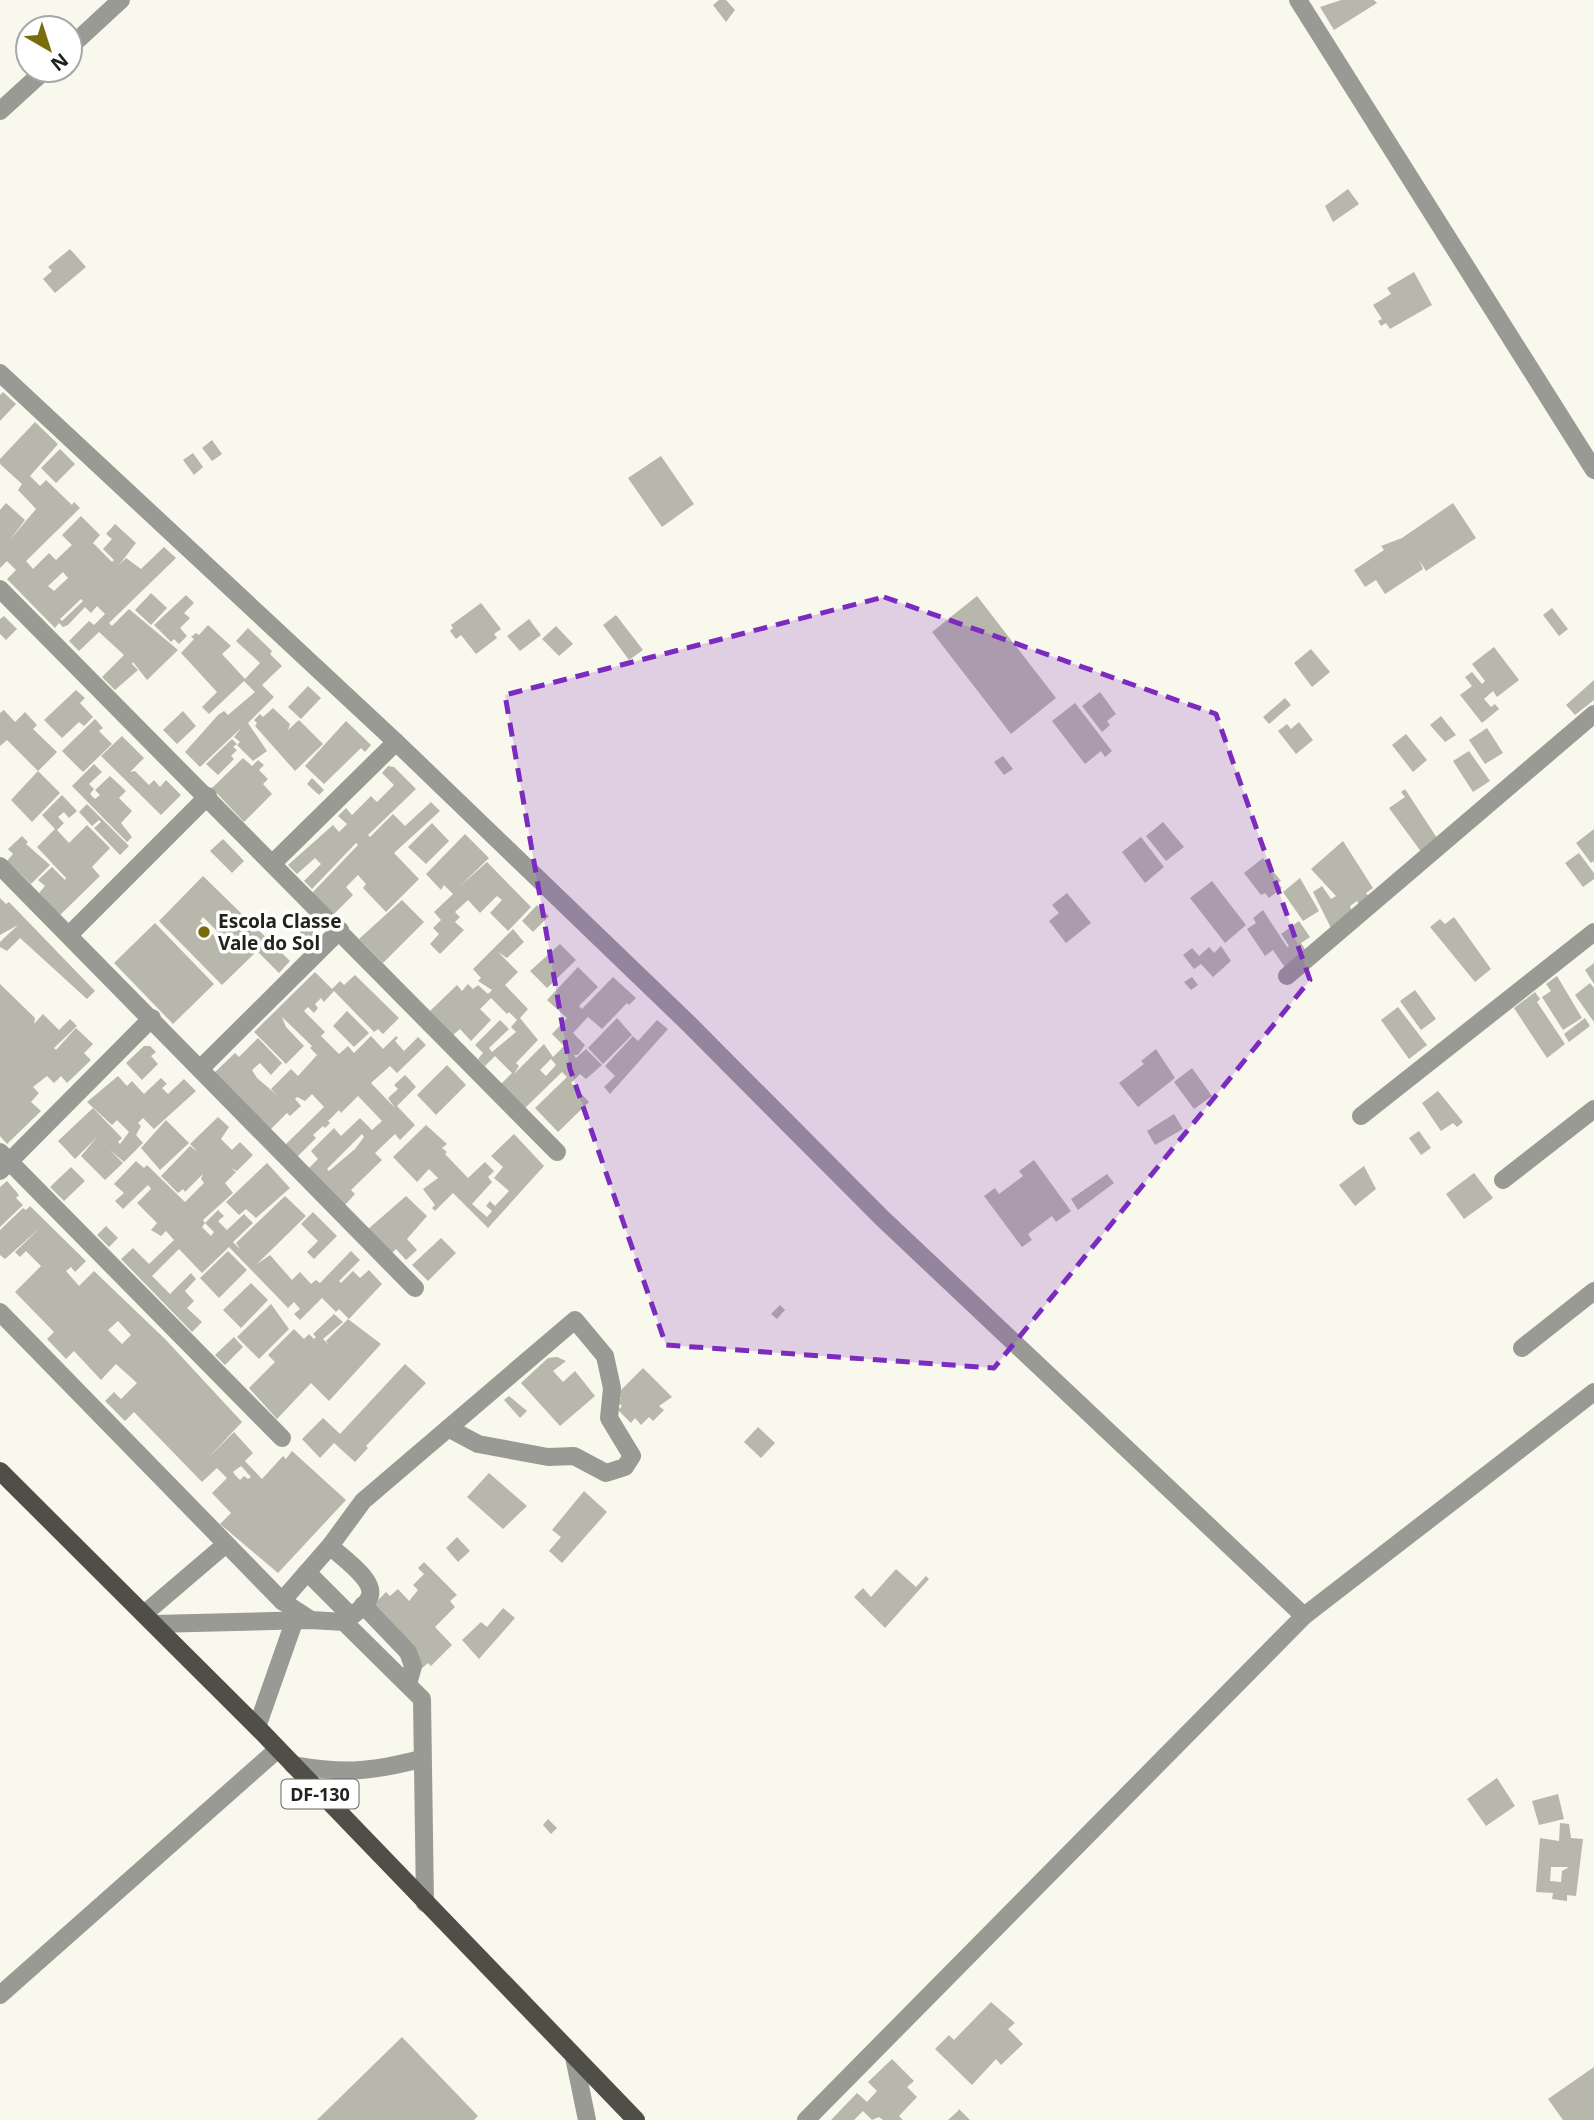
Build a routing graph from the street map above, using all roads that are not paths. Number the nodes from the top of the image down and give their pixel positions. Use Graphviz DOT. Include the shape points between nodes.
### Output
graph roads {
  1 [pos="121,0"];
  2 [pos="1298,0"];
  3 [pos="84,34"];
  4 [pos="30,84"];
  5 [pos="0,111"];
  6 [pos="0,373"];
  7 [pos="1594,470"];
  8 [pos="0,589"];
  9 [pos="1594,714"];
  10 [pos="396,742"];
  11 [pos="208,796"];
  12 [pos="273,863"];
  13 [pos="0,866"];
  14 [pos="340,930"];
  15 [pos="1594,932"];
  16 [pos="69,935"];
  17 [pos="1287,976"];
  18 [pos="152,1018"];
  19 [pos="202,1068"];
  20 [pos="1594,1108"];
  21 [pos="1361,1116"];
  22 [pos="557,1152"];
  23 [pos="3,1161"];
  24 [pos="1503,1180"];
  25 [pos="415,1288"];
  26 [pos="1594,1291"];
  27 [pos="0,1312"];
  28 [pos="1522,1348"];
  29 [pos="1594,1392"];
  30 [pos="448,1429"];
  31 [pos="282,1438"];
  32 [pos="0,1471"];
  33 [pos="226,1544"];
  34 [pos="330,1546"];
  35 [pos="307,1572"];
  36 [pos="282,1601"];
  37 [pos="353,1614"];
  38 [pos="1304,1616"];
  39 [pos="149,1619"];
  40 [pos="302,1621"];
  41 [pos="408,1684"];
  42 [pos="257,1727"];
  43 [pos="278,1749"];
  44 [pos="421,1759"];
  45 [pos="293,1765"];
  46 [pos="425,1903"];
  47 [pos="0,1995"];
  48 [pos="575,2057"];
  49 [pos="587,2120"];
  50 [pos="636,2120"];
  51 [pos="806,2120"];
  1 -- 3 [label="street"];
  2 -- 7 [label="street"];
  4 -- 5 [label="street"];
  6 -- 10 [label="street"];
  8 -- 11 [label="street"];
  9 -- 17 [label="street"];
  10 -- 12 [label="street"];
  10 -- 38 [label="street" via="689,1024 882,1218"];
  11 -- 12 [label="street"];
  11 -- 16 [label="street"];
  12 -- 14 [label="street"];
  13 -- 16 [label="street"];
  14 -- 19 [label="street"];
  14 -- 22 [label="street"];
  15 -- 21 [label="street"];
  16 -- 18 [label="street"];
  18 -- 19 [label="street"];
  18 -- 23 [label="street"];
  19 -- 25 [label="street"];
  20 -- 24 [label="street"];
  23 -- 31 [label="street"];
  26 -- 28 [label="street"];
  27 -- 33 [label="street"];
  29 -- 38 [label="street"];
  30 -- 30 [label="street" via="575,1320 605,1356 612,1388 609,1418 632,1456 625,1466 606,1473 573,1456 548,1457 478,1444"];
  30 -- 34 [label="street" via="363,1501"];
  32 -- 39 [label="main road, DF-130"];
  33 -- 36 [label="street"];
  33 -- 39 [label="street"];
  34 -- 35 [label="street"];
  34 -- 37 [label="street" via="371,1590 369,1599"];
  35 -- 36 [label="street"];
  35 -- 37 [label="street"];
  36 -- 40 [label="street"];
  37 -- 40 [label="street"];
  37 -- 41 [label="street"];
  37 -- 41 [label="street" via="408,1652 413,1666"];
  38 -- 51 [label="street"];
  39 -- 40 [label="street"];
  39 -- 42 [label="main road, DF-130"];
  40 -- 42 [label="street"];
  41 -- 44 [label="street" via="422,1699"];
  42 -- 43 [label="main road, DF-130"];
  43 -- 45 [label="main road, DF-130"];
  43 -- 47 [label="street"];
  44 -- 45 [label="street" via="372,1772"];
  44 -- 46 [label="street"];
  45 -- 46 [label="main road, DF-130"];
  46 -- 48 [label="main road, DF-130"];
  48 -- 49 [label="street"];
  48 -- 50 [label="main road, DF-130"];
}
